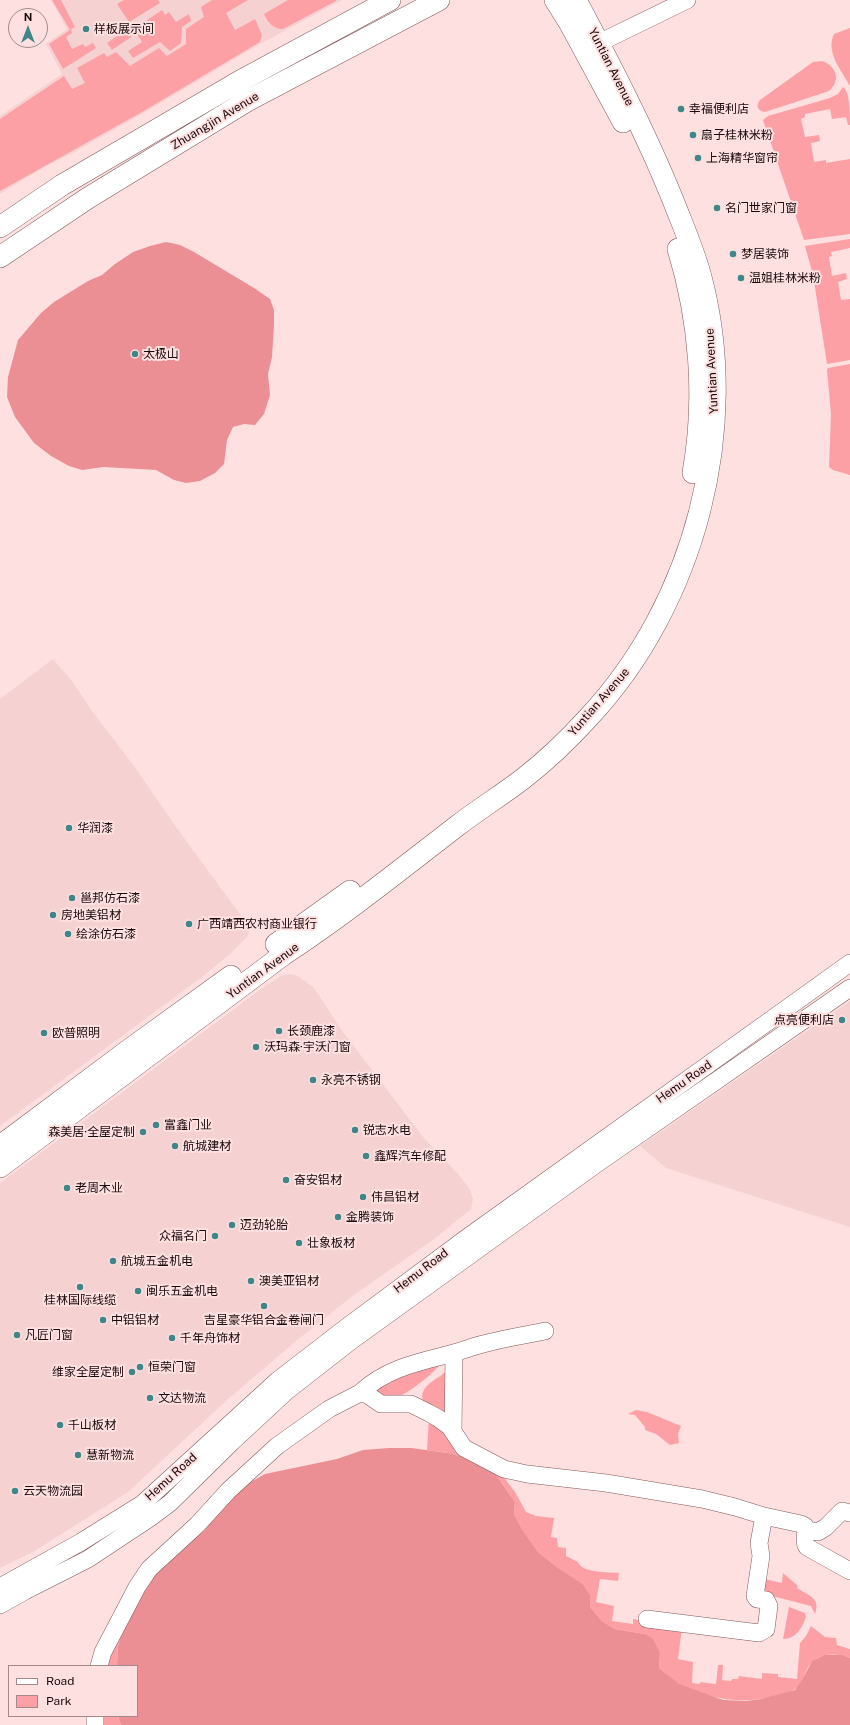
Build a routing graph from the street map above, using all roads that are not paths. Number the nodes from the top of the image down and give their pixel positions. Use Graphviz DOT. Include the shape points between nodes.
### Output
graph roads {
  1 [pos="390,0"];
  2 [pos="439,0"];
  3 [pos="555,0"];
  4 [pos="576,0"];
  5 [pos="687,0"];
  6 [pos="605,40"];
  7 [pos="0,226"];
  8 [pos="0,257"];
  9 [pos="850,963"];
  10 [pos="850,988"];
  11 [pos="0,1146"];
  12 [pos="0,1167"];
  13 [pos="545,1331"];
  14 [pos="454,1353"];
  15 [pos="360,1394"];
  16 [pos="454,1432"];
  17 [pos="850,1513"];
  18 [pos="764,1516"];
  19 [pos="806,1530"];
  20 [pos="850,1572"];
  21 [pos="0,1587"];
  22 [pos="0,1605"];
  23 [pos="647,1619"];
  24 [pos="98,1665"];
  1 -- 7 [label="main road, Zhuangjin Avenue" via="240,81 62,185"];
  2 -- 8 [label="main road, Zhuangjin Avenue" via="247,101 88,198"];
  3 -- 11 [label="main road, Yuntian Avenue" via="613,101 647,174 678,247 693,309 700,386 696,456 677,540 651,605 632,641 603,682 571,719 488,791 397,859 310,918"];
  4 -- 12 [label="main road, Yuntian Avenue" via="645,135 689,238 705,291 712,334 716,405 709,470 693,537 652,632 602,702 540,765 322,930 283,955"];
  5 -- 6 [label="street"];
  9 -- 21 [label="street, Hemu Road" via="465,1239 344,1329 278,1380 142,1504 76,1545"];
  10 -- 22 [label="street, Hemu Road" via="594,1165 351,1342 287,1391 170,1503 150,1518 88,1559"];
  13 -- 14 [label="street"];
  14 -- 15 [label="street" via="397,1369 375,1380"];
  14 -- 16 [label="street"];
  15 -- 16 [label="street" via="368,1395 381,1404 411,1404 438,1418"];
  15 -- 24 [label="street" via="324,1412 277,1446 150,1568 137,1587"];
  16 -- 18 [label="street" via="464,1448 492,1464 514,1472 606,1483 702,1499"];
  17 -- 19 [label="street" via="842,1511 818,1532"];
  18 -- 19 [label="street" via="801,1524"];
  18 -- 23 [label="street" via="755,1596 766,1600 769,1606 766,1629 759,1633"];
  19 -- 20 [label="street" via="804,1540 807,1547"];
}
